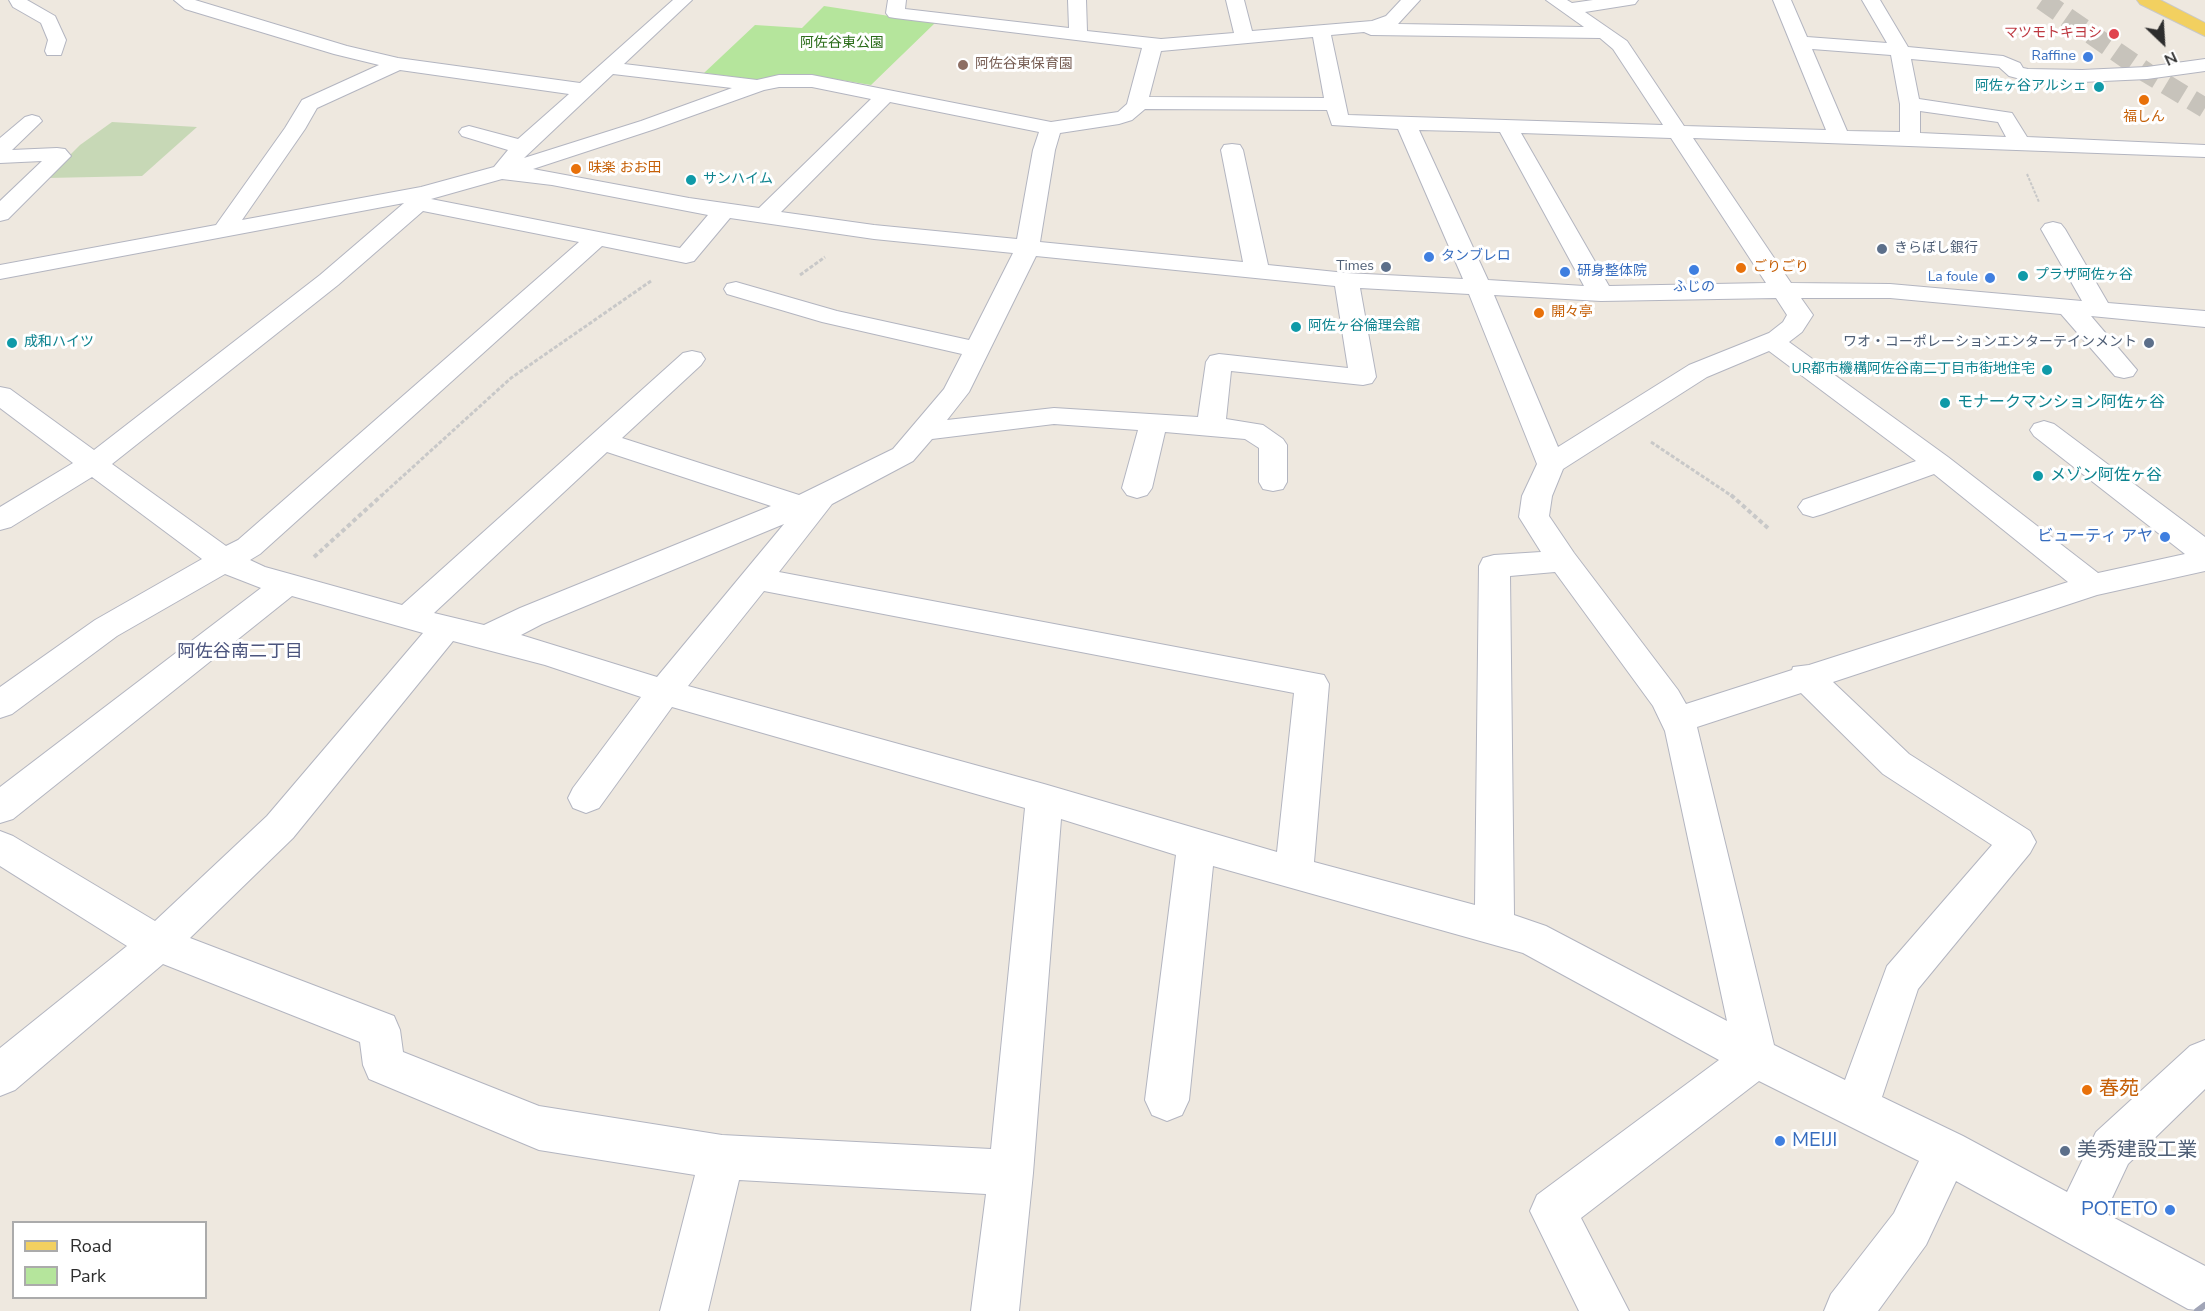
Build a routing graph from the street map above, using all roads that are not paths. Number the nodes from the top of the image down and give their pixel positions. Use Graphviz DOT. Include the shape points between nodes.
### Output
graph roads {
  1 [pos="18,0"];
  2 [pos="183,0"];
  3 [pos="683,0"];
  4 [pos="897,0"];
  5 [pos="1077,0"];
  6 [pos="1234,0"];
  7 [pos="1411,0"];
  8 [pos="1629,0"];
  9 [pos="1782,0"];
  10 [pos="1871,0"];
  11 [pos="2146,0"];
  12 [pos="1562,4"];
  13 [pos="1360,28"];
  14 [pos="2205,30"];
  15 [pos="1321,31"];
  16 [pos="1605,33"];
  17 [pos="1078,35"];
  18 [pos="1244,36"];
  19 [pos="1800,42"];
  20 [pos="1153,44"];
  21 [pos="54,51"];
  22 [pos="1900,51"];
  23 [pos="398,64"];
  24 [pos="2205,65"];
  25 [pos="608,68"];
  26 [pos="759,85"];
  27 [pos="584,90"];
  28 [pos="886,95"];
  29 [pos="1137,103"];
  30 [pos="1337,104"];
  31 [pos="1910,104"];
  32 [pos="32,121"];
  33 [pos="1406,123"];
  34 [pos="1507,126"];
  35 [pos="1052,128"];
  36 [pos="1676,130"];
  37 [pos="469,132"];
  38 [pos="1839,136"];
  39 [pos="1910,139"];
  40 [pos="2015,143"];
  41 [pos="522,147"];
  42 [pos="0,149"];
  43 [pos="1232,150"];
  44 [pos="2205,151"];
  45 [pos="0,157"];
  46 [pos="502,172"];
  47 [pos="421,198"];
  48 [pos="725,209"];
  49 [pos="0,214"];
  50 [pos="765,215"];
  51 [pos="2053,229"];
  52 [pos="223,231"];
  53 [pos="597,238"];
  54 [pos="1027,249"];
  55 [pos="1257,271"];
  56 [pos="0,272"];
  57 [pos="1346,280"];
  58 [pos="1479,288"];
  59 [pos="736,289"];
  60 [pos="1786,292"];
  61 [pos="1601,294"];
  62 [pos="2069,307"];
  63 [pos="2100,310"];
  64 [pos="2205,319"];
  65 [pos="1772,341"];
  66 [pos="977,350"];
  67 [pos="692,359"];
  68 [pos="2124,370"];
  69 [pos="0,395"];
  70 [pos="1155,422"];
  71 [pos="1211,426"];
  72 [pos="2044,430"];
  73 [pos="924,431"];
  74 [pos="602,441"];
  75 [pos="92,464"];
  76 [pos="1551,464"];
  77 [pos="1938,464"];
  78 [pos="1273,482"];
  79 [pos="1137,488"];
  80 [pos="811,502"];
  81 [pos="1813,507"];
  82 [pos="0,520"];
  83 [pos="2205,553"];
  84 [pos="2205,560"];
  85 [pos="225,561"];
  86 [pos="1563,561"];
  87 [pos="757,579"];
  88 [pos="288,583"];
  89 [pos="2093,585"];
  90 [pos="408,618"];
  91 [pos="446,628"];
  92 [pos="487,638"];
  93 [pos="1805,676"];
  94 [pos="664,692"];
  95 [pos="0,705"];
  96 [pos="1677,720"];
  97 [pos="586,798"];
  98 [pos="1044,799"];
  99 [pos="0,808"];
  100 [pos="1196,846"];
  101 [pos="0,847"];
  102 [pos="1294,874"];
  103 [pos="1494,929"];
  104 [pos="158,944"];
  105 [pos="1756,1058"];
  106 [pos="2205,1060"];
  107 [pos="0,1075"];
  108 [pos="1167,1100"];
  109 [pos="1857,1108"];
  110 [pos="1947,1152"];
  111 [pos="722,1157"];
  112 [pos="1011,1173"];
  113 [pos="2077,1222"];
  114 [pos="2205,1292"];
  115 [pos="684,1311"];
  116 [pos="995,1311"];
  117 [pos="1605,1311"];
  118 [pos="1848,1311"];
  1 -- 21 [label="street" via="49,20 57,40"];
  2 -- 23 [label="street"];
  3 -- 25 [label="street"];
  4 -- 17 [label="street" via="895,13 982,17"];
  5 -- 17 [label="street"];
  6 -- 18 [label="street"];
  7 -- 13 [label="street" via="1392,20"];
  8 -- 12 [label="street"];
  9 -- 19 [label="street"];
  10 -- 22 [label="street"];
  11 -- 14 [label="main road"];
  12 -- 16 [label="street"];
  13 -- 15 [label="street"];
  13 -- 16 [label="street"];
  15 -- 18 [label="street"];
  15 -- 30 [label="street"];
  16 -- 36 [label="street" via="1620,45"];
  17 -- 20 [label="street"];
  18 -- 20 [label="street"];
  19 -- 22 [label="street"];
  19 -- 38 [label="street"];
  20 -- 29 [label="street"];
  22 -- 24 [label="street" via="2003,62 2028,75 2147,73"];
  22 -- 31 [label="street"];
  23 -- 27 [label="street"];
  23 -- 52 [label="street" via="309,104"];
  25 -- 26 [label="street"];
  25 -- 27 [label="street"];
  26 -- 28 [label="street" via="812,81"];
  26 -- 46 [label="street"];
  27 -- 41 [label="street"];
  28 -- 35 [label="street"];
  28 -- 50 [label="street"];
  29 -- 30 [label="street"];
  29 -- 35 [label="street" via="1125,116 1112,120"];
  30 -- 33 [label="street" via="1340,121"];
  31 -- 39 [label="street"];
  31 -- 40 [label="street" via="2005,117"];
  32 -- 42 [label="street"];
  33 -- 34 [label="street"];
  33 -- 58 [label="street"];
  34 -- 36 [label="street"];
  34 -- 61 [label="street"];
  35 -- 54 [label="street" via="1044,150"];
  36 -- 38 [label="street"];
  36 -- 60 [label="street"];
  37 -- 41 [label="street"];
  38 -- 39 [label="street"];
  39 -- 40 [label="street"];
  40 -- 44 [label="street"];
  41 -- 46 [label="street"];
  43 -- 55 [label="street"];
  45 -- 49 [label="street" via="60,156"];
  46 -- 47 [label="street"];
  46 -- 48 [label="street"];
  47 -- 52 [label="street"];
  47 -- 53 [label="street"];
  47 -- 75 [label="street" via="329,280"];
  48 -- 50 [label="street"];
  48 -- 53 [label="street" via="686,256"];
  50 -- 54 [label="street"];
  51 -- 63 [label="street"];
  52 -- 56 [label="street"];
  53 -- 85 [label="street" via="258,539"];
  54 -- 55 [label="street"];
  54 -- 66 [label="street"];
  55 -- 57 [label="street"];
  57 -- 58 [label="street"];
  57 -- 71 [label="street" via="1362,377 1219,362"];
  58 -- 61 [label="street"];
  58 -- 76 [label="street"];
  59 -- 66 [label="street" via="831,317"];
  60 -- 61 [label="street"];
  60 -- 62 [label="street" via="1890,291"];
  60 -- 65 [label="street" via="1800,315 1793,327"];
  62 -- 63 [label="street"];
  62 -- 68 [label="street"];
  63 -- 64 [label="street"];
  65 -- 76 [label="street" via="1698,371"];
  65 -- 77 [label="street"];
  66 -- 73 [label="street" via="956,392"];
  67 -- 74 [label="street"];
  69 -- 75 [label="street"];
  70 -- 71 [label="street"];
  70 -- 73 [label="street" via="1054,416"];
  70 -- 79 [label="street"];
  71 -- 78 [label="street" via="1252,431 1273,445"];
  72 -- 83 [label="street"];
  73 -- 80 [label="street" via="903,455"];
  74 -- 80 [label="street"];
  74 -- 90 [label="street"];
  75 -- 82 [label="street"];
  75 -- 85 [label="street"];
  76 -- 86 [label="street" via="1534,517"];
  77 -- 81 [label="street"];
  77 -- 89 [label="street"];
  80 -- 87 [label="street"];
  80 -- 92 [label="street" via="531,616"];
  84 -- 89 [label="street"];
  85 -- 88 [label="street" via="255,575"];
  85 -- 95 [label="street" via="106,628"];
  86 -- 96 [label="street" via="1666,699"];
  86 -- 103 [label="street" via="1494,566"];
  87 -- 94 [label="street"];
  87 -- 102 [label="street" via="1312,684"];
  88 -- 90 [label="street"];
  88 -- 99 [label="street"];
  89 -- 93 [label="street"];
  90 -- 91 [label="street"];
  91 -- 92 [label="street"];
  91 -- 104 [label="street" via="280,827"];
  92 -- 94 [label="street"];
  93 -- 96 [label="street"];
  93 -- 109 [label="street" via="1896,764 2017,842 1901,979"];
  94 -- 97 [label="street"];
  94 -- 98 [label="street"];
  96 -- 105 [label="street"];
  98 -- 100 [label="street"];
  98 -- 112 [label="street"];
  100 -- 102 [label="street"];
  100 -- 108 [label="street"];
  101 -- 104 [label="street"];
  102 -- 103 [label="street"];
  103 -- 105 [label="street" via="1532,938"];
  104 -- 107 [label="street"];
  104 -- 111 [label="street" via="379,1030 384,1065 539,1128"];
  105 -- 109 [label="street"];
  105 -- 117 [label="street" via="1553,1211"];
  106 -- 113 [label="street" via="2112,1148"];
  109 -- 110 [label="street"];
  110 -- 113 [label="street"];
  110 -- 118 [label="street" via="1910,1229"];
  111 -- 112 [label="street"];
  111 -- 115 [label="street"];
  112 -- 116 [label="street"];
  113 -- 114 [label="street"];
}
